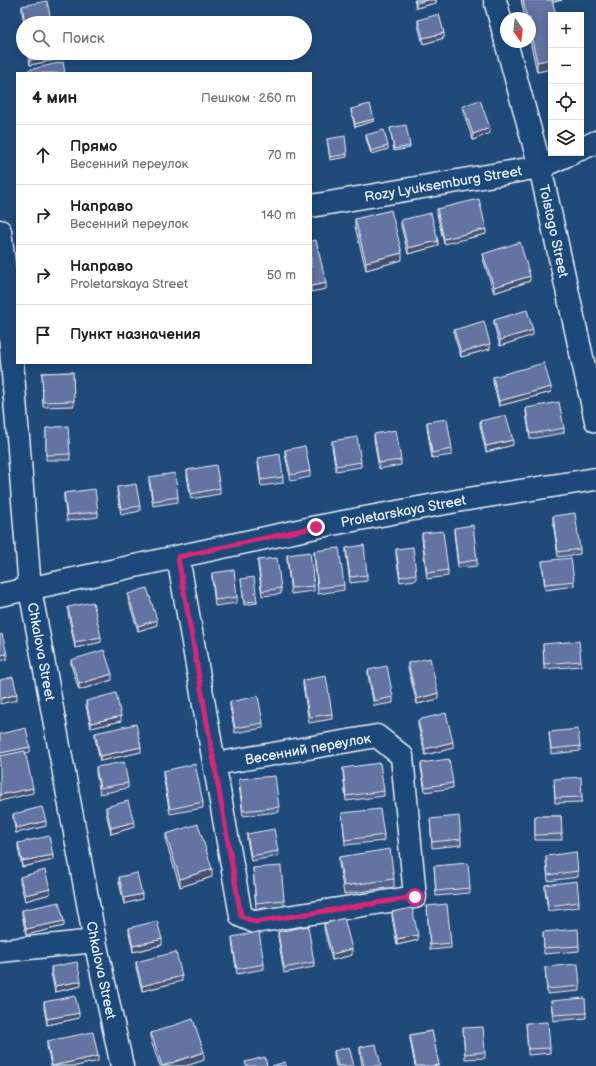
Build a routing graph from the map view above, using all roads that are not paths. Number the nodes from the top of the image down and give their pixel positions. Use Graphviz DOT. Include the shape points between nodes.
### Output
graph roads {
  1 [pos="495,0"];
  2 [pos="500,19"];
  3 [pos="508,48"];
  4 [pos="596,142"];
  5 [pos="584,148"];
  6 [pos="565,156"];
  7 [pos="540,167"];
  8 [pos="312,206"];
  9 [pos="0,231"];
  10 [pos="7,270"];
  11 [pos="596,421"];
  12 [pos="596,479"];
  13 [pos="178,557"];
  14 [pos="30,589"];
  15 [pos="0,595"];
  16 [pos="215,764"];
  17 [pos="95,940"];
  18 [pos="0,951"];
  19 [pos="122,1066"];
  1 -- 2 [label="street, Tolstogo Street"];
  3 -- 7 [label="street, Tolstogo Street"];
  4 -- 5 [label="street"];
  6 -- 7 [label="street, Rozy Lyuksemburg Street"];
  7 -- 8 [label="street, Rozy Lyuksemburg Street"];
  7 -- 11 [label="street, Tolstogo Street"];
  9 -- 10 [label="street, Chkalova Street"];
  10 -- 14 [label="street, Chkalova Street"];
  12 -- 13 [label="street, Proletarskaya Street" via="462,500"];
  13 -- 14 [label="street, Proletarskaya Street"];
  13 -- 16 [label="street, Весенний переулок"];
  14 -- 15 [label="street, Proletarskaya Street"];
  14 -- 17 [label="street, Chkalova Street"];
  16 -- 16 [label="street, Весенний переулок" via="241,916 255,922 415,897 402,756 377,736"];
  17 -- 18 [label="street"];
  17 -- 19 [label="street, Chkalova Street"];
}
